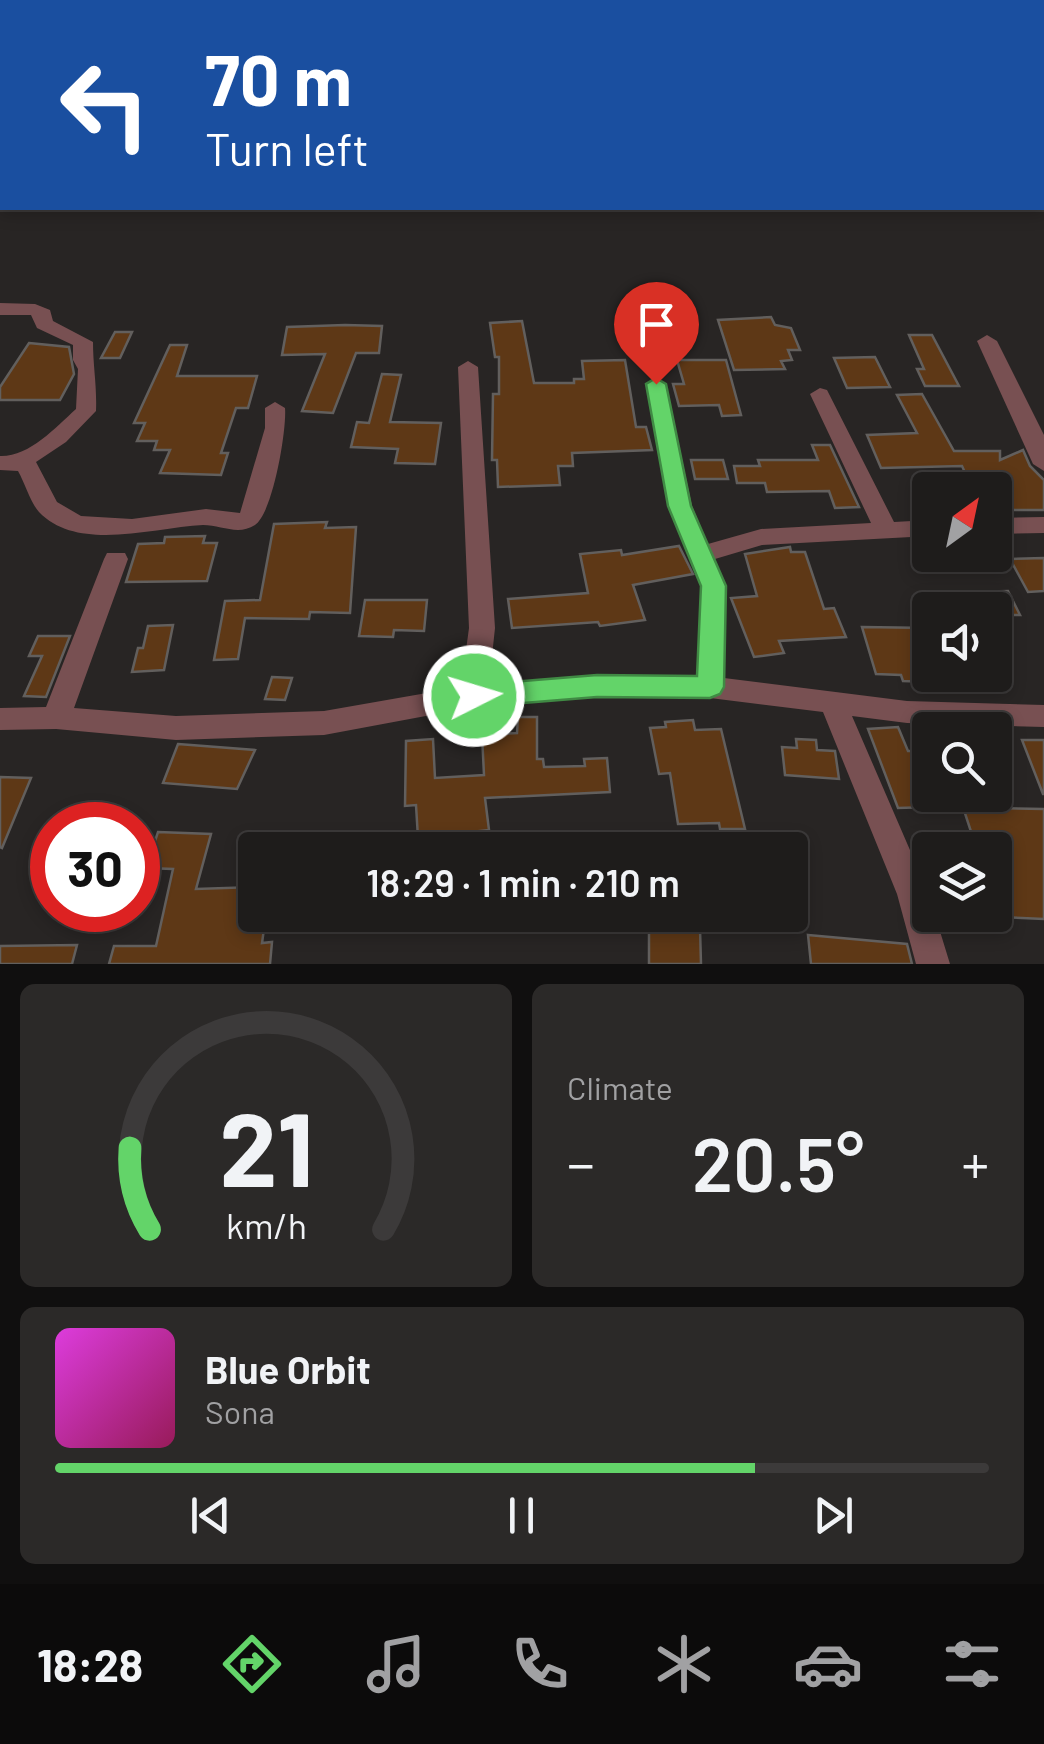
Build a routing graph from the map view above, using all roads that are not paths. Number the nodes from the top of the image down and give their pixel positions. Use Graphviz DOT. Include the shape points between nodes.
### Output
graph roads {
  1 [pos="0,309"];
  2 [pos="986,342"];
  3 [pos="468,366"];
  4 [pos="656,384"];
  5 [pos="820,394"];
  6 [pos="275,408"];
  7 [pos="10,462"];
  8 [pos="1044,464"];
  9 [pos="1044,525"];
  10 [pos="1012,526"];
  11 [pos="885,528"];
  12 [pos="912,528"];
  13 [pos="701,554"];
  14 [pos="116,559"];
  15 [pos="710,687"];
  16 [pos="474,696"];
  17 [pos="833,704"];
  18 [pos="1044,716"];
  19 [pos="56,718"];
  20 [pos="0,719"];
  21 [pos="933,964"];
  1 -- 7 [label="street" via="44,314 52,330 83,342 88,370 86,412 58,438"];
  2 -- 8 [label="street"];
  3 -- 16 [label="street" via="482,628"];
  4 -- 13 [label="street" via="671,474"];
  5 -- 11 [label="street"];
  6 -- 7 [label="street" via="258,498 248,519 236,523 206,517 132,527 76,524 48,507 26,464"];
  9 -- 10 [label="street"];
  11 -- 12 [label="street"];
  11 -- 13 [label="street" via="760,538"];
  13 -- 15 [label="street" via="714,586"];
  14 -- 19 [label="street"];
  15 -- 16 [label="street" via="597,686"];
  15 -- 17 [label="street"];
  16 -- 19 [label="street" via="324,722 176,728"];
  17 -- 18 [label="street"];
  17 -- 21 [label="street" via="913,894"];
  19 -- 20 [label="street"];
}
